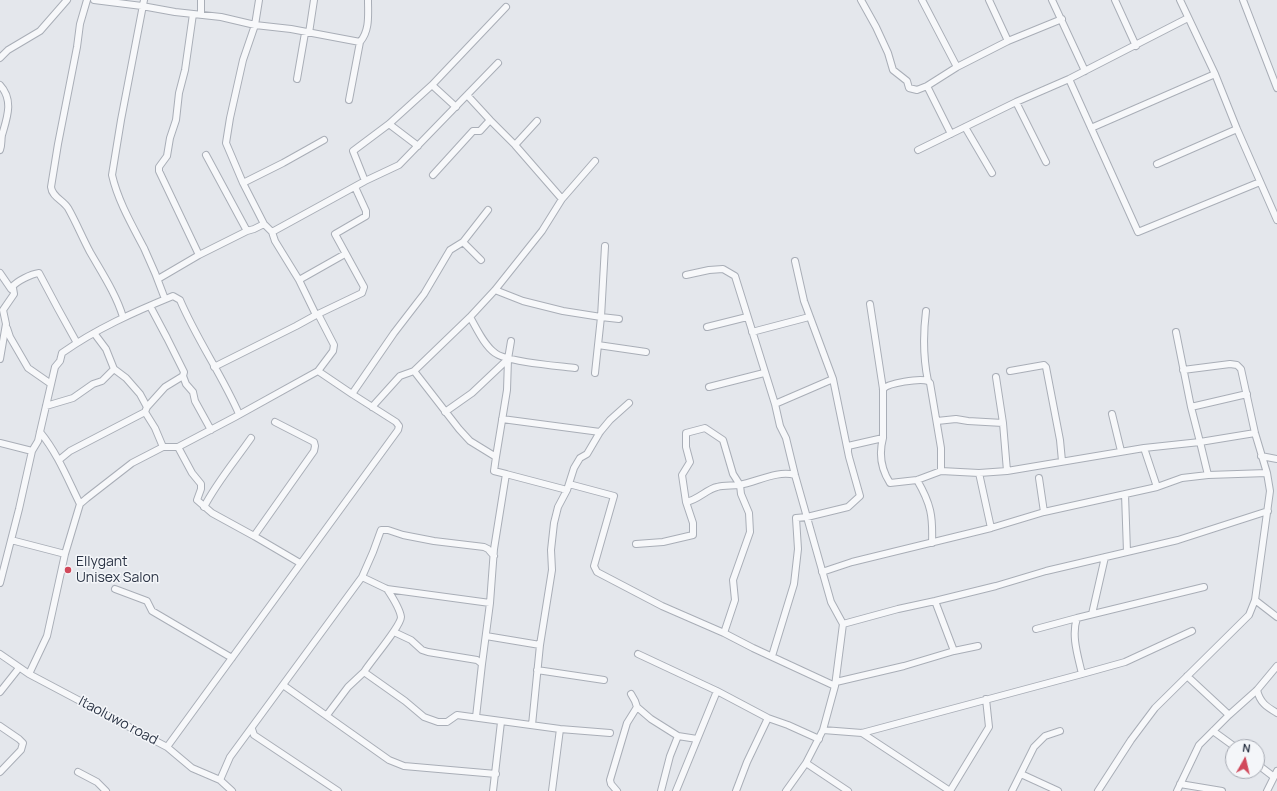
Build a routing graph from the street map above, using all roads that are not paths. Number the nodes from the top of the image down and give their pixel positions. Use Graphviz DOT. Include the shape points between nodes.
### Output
graph roads {
  1 [pos="67,0"];
  2 [pos="87,0"];
  3 [pos="94,0"];
  4 [pos="201,0"];
  5 [pos="259,0"];
  6 [pos="314,0"];
  7 [pos="368,0"];
  8 [pos="861,0"];
  9 [pos="922,0"];
  10 [pos="989,0"];
  11 [pos="1052,0"];
  12 [pos="1115,0"];
  13 [pos="1180,0"];
  14 [pos="1243,0"];
  15 [pos="143,3"];
  16 [pos="506,8"];
  17 [pos="193,14"];
  18 [pos="201,14"];
  19 [pos="1188,18"];
  20 [pos="1062,19"];
  21 [pos="255,25"];
  22 [pos="307,33"];
  23 [pos="1008,41"];
  24 [pos="360,42"];
  25 [pos="1136,46"];
  26 [pos="0,58"];
  27 [pos="498,63"];
  28 [pos="957,67"];
  29 [pos="1085,71"];
  30 [pos="1215,74"];
  31 [pos="298,79"];
  32 [pos="1069,79"];
  33 [pos="0,85"];
  34 [pos="432,85"];
  35 [pos="927,86"];
  36 [pos="1277,88"];
  37 [pos="467,95"];
  38 [pos="349,100"];
  39 [pos="1016,102"];
  40 [pos="456,106"];
  41 [pos="490,120"];
  42 [pos="537,121"];
  43 [pos="389,124"];
  44 [pos="965,127"];
  45 [pos="1091,128"];
  46 [pos="1237,129"];
  47 [pos="951,134"];
  48 [pos="324,140"];
  49 [pos="515,145"];
  50 [pos="418,146"];
  51 [pos="0,150"];
  52 [pos="918,150"];
  53 [pos="206,155"];
  54 [pos="595,161"];
  55 [pos="1046,162"];
  56 [pos="1157,164"];
  57 [pos="992,173"];
  58 [pos="433,175"];
  59 [pos="365,181"];
  60 [pos="1260,182"];
  61 [pos="243,183"];
  62 [pos="355,187"];
  63 [pos="562,199"];
  64 [pos="488,210"];
  65 [pos="1277,220"];
  66 [pos="264,224"];
  67 [pos="247,231"];
  68 [pos="272,232"];
  69 [pos="463,242"];
  70 [pos="605,246"];
  71 [pos="345,254"];
  72 [pos="199,255"];
  73 [pos="481,260"];
  74 [pos="796,261"];
  75 [pos="0,273"];
  76 [pos="686,275"];
  77 [pos="158,279"];
  78 [pos="299,280"];
  79 [pos="12,287"];
  80 [pos="495,290"];
  81 [pos="165,299"];
  82 [pos="870,304"];
  83 [pos="150,306"];
  84 [pos="1,311"];
  85 [pos="926,311"];
  86 [pos="317,314"];
  87 [pos="123,317"];
  88 [pos="470,317"];
  89 [pos="601,317"];
  90 [pos="747,317"];
  91 [pos="809,318"];
  92 [pos="619,319"];
  93 [pos="6,324"];
  94 [pos="707,327"];
  95 [pos="752,332"];
  96 [pos="1176,332"];
  97 [pos="94,333"];
  98 [pos="511,341"];
  99 [pos="77,343"];
  100 [pos="598,345"];
  101 [pos="646,352"];
  102 [pos="0,359"];
  103 [pos="508,359"];
  104 [pos="214,367"];
  105 [pos="575,368"];
  106 [pos="114,369"];
  107 [pos="1183,370"];
  108 [pos="318,371"];
  109 [pos="414,371"];
  110 [pos="1010,372"];
  111 [pos="595,373"];
  112 [pos="764,373"];
  113 [pos="183,376"];
  114 [pos="996,377"];
  115 [pos="833,379"];
  116 [pos="928,381"];
  117 [pos="51,384"];
  118 [pos="709,387"];
  119 [pos="883,389"];
  120 [pos="352,394"];
  121 [pos="1247,394"];
  122 [pos="629,403"];
  123 [pos="775,404"];
  124 [pos="46,406"];
  125 [pos="372,407"];
  126 [pos="1191,407"];
  127 [pos="146,410"];
  128 [pos="445,412"];
  129 [pos="239,414"];
  130 [pos="1112,414"];
  131 [pos="502,419"];
  132 [pos="937,421"];
  133 [pos="275,422"];
  134 [pos="1003,423"];
  135 [pos="211,430"];
  136 [pos="40,432"];
  137 [pos="600,432"];
  138 [pos="1255,433"];
  139 [pos="251,438"];
  140 [pos="883,438"];
  141 [pos="1200,442"];
  142 [pos="0,443"];
  143 [pos="163,447"];
  144 [pos="178,447"];
  145 [pos="1144,448"];
  146 [pos="32,451"];
  147 [pos="1121,451"];
  148 [pos="1261,456"];
  149 [pos="496,457"];
  150 [pos="848,458"];
  151 [pos="1277,459"];
  152 [pos="59,460"];
  153 [pos="1062,461"];
  154 [pos="941,471"];
  155 [pos="1007,471"];
  156 [pos="979,473"];
  157 [pos="1267,473"];
  158 [pos="506,474"];
  159 [pos="795,475"];
  160 [pos="1208,475"];
  161 [pos="1039,478"];
  162 [pos="917,480"];
  163 [pos="569,484"];
  164 [pos="740,485"];
  165 [pos="1157,487"];
  166 [pos="567,490"];
  167 [pos="1125,494"];
  168 [pos="686,502"];
  169 [pos="80,504"];
  170 [pos="204,507"];
  171 [pos="1268,511"];
  172 [pos="1044,512"];
  173 [pos="807,517"];
  174 [pos="991,528"];
  175 [pos="254,536"];
  176 [pos="11,540"];
  177 [pos="932,543"];
  178 [pos="636,544"];
  179 [pos="1127,552"];
  180 [pos="65,554"];
  181 [pos="494,556"];
  182 [pos="1105,557"];
  183 [pos="2,562"];
  184 [pos="300,563"];
  185 [pos="822,572"];
  186 [pos="362,577"];
  187 [pos="0,582"];
  188 [pos="1204,587"];
  189 [pos="115,588"];
  190 [pos="387,588"];
  191 [pos="1255,600"];
  192 [pos="935,601"];
  193 [pos="490,603"];
  194 [pos="1092,614"];
  195 [pos="1277,617"];
  196 [pos="1077,618"];
  197 [pos="843,624"];
  198 [pos="1036,629"];
  199 [pos="1192,631"];
  200 [pos="394,632"];
  201 [pos="724,633"];
  202 [pos="486,636"];
  203 [pos="540,645"];
  204 [pos="978,646"];
  205 [pos="954,651"];
  206 [pos="0,654"];
  207 [pos="638,654"];
  208 [pos="772,656"];
  209 [pos="232,658"];
  210 [pos="482,664"];
  211 [pos="1277,666"];
  212 [pos="19,668"];
  213 [pos="537,670"];
  214 [pos="364,672"];
  215 [pos="29,674"];
  216 [pos="1082,674"];
  217 [pos="1187,676"];
  218 [pos="604,680"];
  219 [pos="835,684"];
  220 [pos="283,685"];
  221 [pos="1257,690"];
  222 [pos="717,691"];
  223 [pos="0,692"];
  224 [pos="631,694"];
  225 [pos="986,699"];
  226 [pos="637,707"];
  227 [pos="1277,713"];
  228 [pos="327,715"];
  229 [pos="1229,715"];
  230 [pos="476,718"];
  231 [pos="768,718"];
  232 [pos="501,722"];
  233 [pos="532,725"];
  234 [pos="0,726"];
  235 [pos="252,729"];
  236 [pos="560,729"];
  237 [pos="824,730"];
  238 [pos="1060,731"];
  239 [pos="1213,731"];
  240 [pos="610,733"];
  241 [pos="862,733"];
  242 [pos="678,736"];
  243 [pos="819,739"];
  244 [pos="697,740"];
  245 [pos="1225,740"];
  246 [pos="166,747"];
  247 [pos="806,763"];
  248 [pos="1265,771"];
  249 [pos="1277,771"];
  250 [pos="0,772"];
  251 [pos="78,772"];
  252 [pos="496,774"];
  253 [pos="1021,774"];
  254 [pos="1274,778"];
  255 [pos="220,780"];
  256 [pos="1180,784"];
  257 [pos="106,791"];
  258 [pos="232,791"];
  259 [pos="338,791"];
  260 [pos="493,791"];
  261 [pos="552,791"];
  262 [pos="617,791"];
  263 [pos="661,791"];
  264 [pos="676,791"];
  265 [pos="736,791"];
  266 [pos="786,791"];
  267 [pos="848,791"];
  268 [pos="950,791"];
  269 [pos="1012,791"];
  270 [pos="1058,791"];
  271 [pos="1098,791"];
  272 [pos="1177,791"];
  273 [pos="1222,791"];
  274 [pos="1267,791"];
  1 -- 26 [label="street" via="40,31 8,50"];
  2 -- 87 [label="street" via="80,24 51,187 53,194 69,209 114,294"];
  3 -- 15 [label="street"];
  4 -- 18 [label="street"];
  5 -- 21 [label="street"];
  6 -- 22 [label="street"];
  7 -- 24 [label="street" via="368,22 365,37"];
  8 -- 35 [label="street" via="888,53 893,70 907,81 909,88 917,90"];
  9 -- 28 [label="street"];
  10 -- 23 [label="street"];
  11 -- 20 [label="street"];
  12 -- 25 [label="street"];
  13 -- 19 [label="street"];
  14 -- 36 [label="street"];
  15 -- 17 [label="street"];
  15 -- 77 [label="street" via="112,175 129,220"];
  16 -- 34 [label="street"];
  17 -- 18 [label="street"];
  17 -- 72 [label="street" via="176,120 167,156 159,167 159,172"];
  18 -- 21 [label="street"];
  19 -- 25 [label="street"];
  19 -- 30 [label="street"];
  20 -- 23 [label="street"];
  20 -- 29 [label="street"];
  21 -- 22 [label="street"];
  21 -- 61 [label="street" via="243,60 226,143"];
  22 -- 24 [label="street"];
  22 -- 31 [label="street"];
  23 -- 28 [label="street"];
  24 -- 38 [label="street"];
  25 -- 29 [label="street"];
  27 -- 37 [label="street"];
  28 -- 35 [label="street"];
  29 -- 32 [label="street"];
  30 -- 45 [label="street"];
  30 -- 46 [label="street"];
  32 -- 39 [label="street"];
  32 -- 45 [label="street"];
  33 -- 51 [label="street" via="8,98 9,112"];
  34 -- 40 [label="street"];
  34 -- 43 [label="street"];
  35 -- 47 [label="street"];
  37 -- 40 [label="street"];
  37 -- 41 [label="street"];
  39 -- 44 [label="street"];
  39 -- 55 [label="street"];
  40 -- 50 [label="street"];
  41 -- 49 [label="street"];
  41 -- 58 [label="street" via="480,131 473,131"];
  42 -- 49 [label="street"];
  43 -- 50 [label="street"];
  43 -- 59 [label="street" via="353,151"];
  44 -- 47 [label="street"];
  44 -- 57 [label="street"];
  45 -- 60 [label="street" via="1138,232"];
  46 -- 56 [label="street"];
  46 -- 60 [label="street"];
  47 -- 52 [label="street"];
  48 -- 61 [label="street"];
  49 -- 63 [label="street"];
  50 -- 59 [label="street" via="399,165"];
  53 -- 67 [label="street"];
  54 -- 63 [label="street"];
  59 -- 62 [label="street"];
  60 -- 65 [label="street"];
  61 -- 66 [label="street"];
  62 -- 68 [label="street"];
  62 -- 71 [label="street" via="367,214 335,234"];
  63 -- 80 [label="street" via="542,231"];
  64 -- 69 [label="street"];
  66 -- 67 [label="street"];
  66 -- 68 [label="street"];
  67 -- 72 [label="street"];
  68 -- 78 [label="street"];
  69 -- 73 [label="street"];
  69 -- 120 [label="street" via="450,250 424,294"];
  70 -- 89 [label="street"];
  71 -- 78 [label="street"];
  71 -- 86 [label="street" via="364,290 345,302"];
  72 -- 77 [label="street"];
  74 -- 91 [label="street"];
  75 -- 79 [label="street" via="11,289"];
  76 -- 90 [label="street" via="723,269 735,276"];
  77 -- 81 [label="street"];
  78 -- 86 [label="street"];
  79 -- 84 [label="street" via="14,294"];
  79 -- 99 [label="street" via="17,282 39,273"];
  80 -- 88 [label="street"];
  80 -- 89 [label="street" via="523,301"];
  81 -- 83 [label="street"];
  81 -- 104 [label="street" via="173,296 180,300"];
  82 -- 119 [label="street"];
  83 -- 87 [label="street"];
  83 -- 113 [label="street" via="184,372"];
  84 -- 93 [label="street"];
  85 -- 116 [label="street" via="923,336"];
  86 -- 104 [label="street"];
  86 -- 108 [label="street" via="334,345 333,351"];
  87 -- 97 [label="street"];
  88 -- 103 [label="street" via="495,354"];
  88 -- 109 [label="street"];
  89 -- 92 [label="street"];
  89 -- 100 [label="street"];
  90 -- 94 [label="street"];
  90 -- 95 [label="street"];
  91 -- 95 [label="street"];
  91 -- 115 [label="street"];
  93 -- 102 [label="street"];
  93 -- 117 [label="street" via="10,337 28,368"];
  95 -- 112 [label="street"];
  96 -- 107 [label="street"];
  97 -- 99 [label="street"];
  97 -- 106 [label="street" via="106,349"];
  98 -- 103 [label="street"];
  99 -- 117 [label="street" via="62,353"];
  100 -- 101 [label="street"];
  100 -- 111 [label="street"];
  103 -- 105 [label="street"];
  103 -- 128 [label="street" via="472,393"];
  103 -- 131 [label="street" via="507,390"];
  104 -- 129 [label="street"];
  106 -- 124 [label="street" via="102,381 73,398"];
  106 -- 127 [label="street" via="140,394"];
  107 -- 121 [label="street" via="1237,365 1241,369"];
  107 -- 126 [label="street"];
  108 -- 120 [label="street"];
  108 -- 129 [label="street"];
  109 -- 125 [label="street" via="400,376"];
  109 -- 128 [label="street"];
  110 -- 153 [label="street" via="1044,365 1046,367"];
  112 -- 118 [label="street"];
  112 -- 123 [label="street"];
  113 -- 127 [label="street" via="165,387"];
  113 -- 135 [label="street"];
  114 -- 134 [label="street"];
  115 -- 123 [label="street"];
  115 -- 150 [label="street"];
  116 -- 119 [label="street" via="888,385"];
  116 -- 132 [label="street" via="932,388"];
  117 -- 124 [label="street"];
  119 -- 140 [label="street"];
  120 -- 125 [label="street"];
  121 -- 126 [label="street"];
  121 -- 138 [label="street"];
  122 -- 137 [label="street"];
  123 -- 159 [label="street"];
  124 -- 136 [label="street"];
  125 -- 184 [label="street" via="396,422 398,430"];
  126 -- 141 [label="street"];
  127 -- 143 [label="street"];
  127 -- 152 [label="street" via="70,451"];
  128 -- 149 [label="street" via="470,441"];
  129 -- 135 [label="street"];
  130 -- 147 [label="street"];
  131 -- 137 [label="street"];
  131 -- 149 [label="street"];
  132 -- 134 [label="street" via="956,419"];
  132 -- 154 [label="street"];
  133 -- 175 [label="street" via="314,442 315,446"];
  134 -- 155 [label="street"];
  135 -- 144 [label="street"];
  136 -- 146 [label="street"];
  136 -- 152 [label="street"];
  137 -- 163 [label="street" via="587,454 580,458 574,468"];
  138 -- 141 [label="street"];
  138 -- 148 [label="street"];
  139 -- 170 [label="street"];
  140 -- 150 [label="street" via="848,446"];
  140 -- 162 [label="street" via="881,460 890,483"];
  141 -- 145 [label="street"];
  141 -- 160 [label="street"];
  142 -- 146 [label="street"];
  143 -- 144 [label="street"];
  143 -- 169 [label="street" via="132,463"];
  144 -- 170 [label="street" via="201,484 197,500"];
  145 -- 147 [label="street"];
  145 -- 165 [label="street"];
  146 -- 176 [label="street"];
  147 -- 153 [label="street"];
  148 -- 151 [label="street"];
  148 -- 157 [label="street"];
  149 -- 158 [label="street" via="494,471"];
  150 -- 173 [label="street" via="860,496 848,507"];
  152 -- 169 [label="street"];
  153 -- 155 [label="street"];
  154 -- 156 [label="street"];
  154 -- 162 [label="street"];
  155 -- 156 [label="street"];
  156 -- 174 [label="street"];
  157 -- 160 [label="street"];
  157 -- 171 [label="street" via="1270,491"];
  158 -- 166 [label="street"];
  158 -- 181 [label="street"];
  159 -- 164 [label="street" via="782,474"];
  159 -- 173 [label="street"];
  160 -- 165 [label="street" via="1182,478"];
  161 -- 172 [label="street"];
  162 -- 177 [label="street" via="930,510"];
  163 -- 166 [label="street"];
  163 -- 201 [label="street" via="614,496 594,566 597,572 662,606"];
  164 -- 168 [label="street" via="717,487"];
  164 -- 168 [label="street" via="732,474 723,440 705,428 686,433 690,462 682,475"];
  164 -- 201 [label="street" via="749,513 750,532 733,580 734,600"];
  165 -- 167 [label="street"];
  166 -- 203 [label="street" via="554,522 552,570"];
  167 -- 172 [label="street"];
  167 -- 179 [label="street"];
  168 -- 178 [label="street" via="693,523 693,535 664,542"];
  169 -- 180 [label="street"];
  170 -- 175 [label="street"];
  171 -- 179 [label="street" via="1178,540"];
  171 -- 191 [label="street"];
  172 -- 174 [label="street"];
  173 -- 185 [label="street"];
  173 -- 208 [label="street" via="796,518 798,549 794,584"];
  174 -- 177 [label="street"];
  175 -- 184 [label="street"];
  176 -- 180 [label="street"];
  176 -- 183 [label="street"];
  177 -- 185 [label="street" via="852,562"];
  179 -- 182 [label="street"];
  180 -- 215 [label="street" via="49,630"];
  181 -- 186 [label="street" via="484,547 434,541 381,530"];
  181 -- 193 [label="street"];
  182 -- 192 [label="street"];
  182 -- 194 [label="street"];
  183 -- 187 [label="street"];
  184 -- 209 [label="street"];
  185 -- 197 [label="street" via="831,602"];
  186 -- 190 [label="street"];
  186 -- 220 [label="street"];
  188 -- 194 [label="street"];
  189 -- 209 [label="street" via="147,601 152,611"];
  190 -- 193 [label="street"];
  190 -- 200 [label="street" via="401,619"];
  191 -- 195 [label="street"];
  191 -- 217 [label="street" via="1249,615"];
  192 -- 197 [label="street" via="898,608"];
  192 -- 205 [label="street"];
  193 -- 202 [label="street"];
  194 -- 196 [label="street"];
  196 -- 198 [label="street"];
  196 -- 216 [label="street" via="1076,646"];
  197 -- 219 [label="street"];
  199 -- 216 [label="street" via="1125,662"];
  200 -- 210 [label="street" via="411,640 422,650 477,660"];
  200 -- 214 [label="street"];
  201 -- 208 [label="street"];
  202 -- 203 [label="street"];
  202 -- 210 [label="street"];
  203 -- 213 [label="street"];
  204 -- 205 [label="street"];
  205 -- 219 [label="street"];
  206 -- 212 [label="street, Itaoluwo road"];
  207 -- 222 [label="street"];
  208 -- 219 [label="street"];
  209 -- 246 [label="street"];
  210 -- 230 [label="street"];
  211 -- 221 [label="street"];
  212 -- 215 [label="street, Itaoluwo road"];
  212 -- 223 [label="street"];
  213 -- 218 [label="street"];
  213 -- 233 [label="street"];
  214 -- 228 [label="street" via="348,687"];
  214 -- 230 [label="street" via="424,717 438,722 447,722 457,715"];
  215 -- 246 [label="street, Itaoluwo road"];
  216 -- 225 [label="street"];
  217 -- 229 [label="street"];
  217 -- 271 [label="street" via="1155,708"];
  219 -- 237 [label="street"];
  220 -- 228 [label="street"];
  220 -- 235 [label="street"];
  221 -- 227 [label="street" via="1261,702"];
  221 -- 229 [label="street"];
  222 -- 231 [label="street"];
  222 -- 244 [label="street"];
  224 -- 226 [label="street"];
  225 -- 241 [label="street"];
  225 -- 268 [label="street" via="989,727"];
  226 -- 242 [label="street"];
  226 -- 262 [label="street" via="627,723 610,780"];
  228 -- 252 [label="street" via="389,760 404,766"];
  229 -- 239 [label="street"];
  230 -- 232 [label="street"];
  231 -- 243 [label="street" via="788,724"];
  231 -- 265 [label="street"];
  232 -- 233 [label="street"];
  232 -- 252 [label="street"];
  233 -- 236 [label="street"];
  234 -- 250 [label="street" via="23,743 21,750"];
  235 -- 255 [label="street" via="230,757"];
  235 -- 259 [label="street" via="254,735"];
  236 -- 240 [label="street"];
  236 -- 261 [label="street"];
  237 -- 241 [label="street"];
  237 -- 243 [label="street"];
  238 -- 253 [label="street" via="1044,736 1034,747"];
  239 -- 245 [label="street"];
  239 -- 256 [label="street" via="1199,745"];
  241 -- 268 [label="street"];
  242 -- 244 [label="street"];
  242 -- 263 [label="street"];
  243 -- 247 [label="street"];
  244 -- 264 [label="street"];
  246 -- 255 [label="street, Itaoluwo road" via="192,768"];
  247 -- 266 [label="street"];
  247 -- 267 [label="street"];
  248 -- 254 [label="street"];
  249 -- 254 [label="street"];
  251 -- 257 [label="street" via="97,782"];
  252 -- 260 [label="street"];
  253 -- 269 [label="street"];
  253 -- 270 [label="street"];
  254 -- 274 [label="street"];
  255 -- 258 [label="street, Itaoluwo road"];
  256 -- 272 [label="street"];
  256 -- 273 [label="street"];
}
